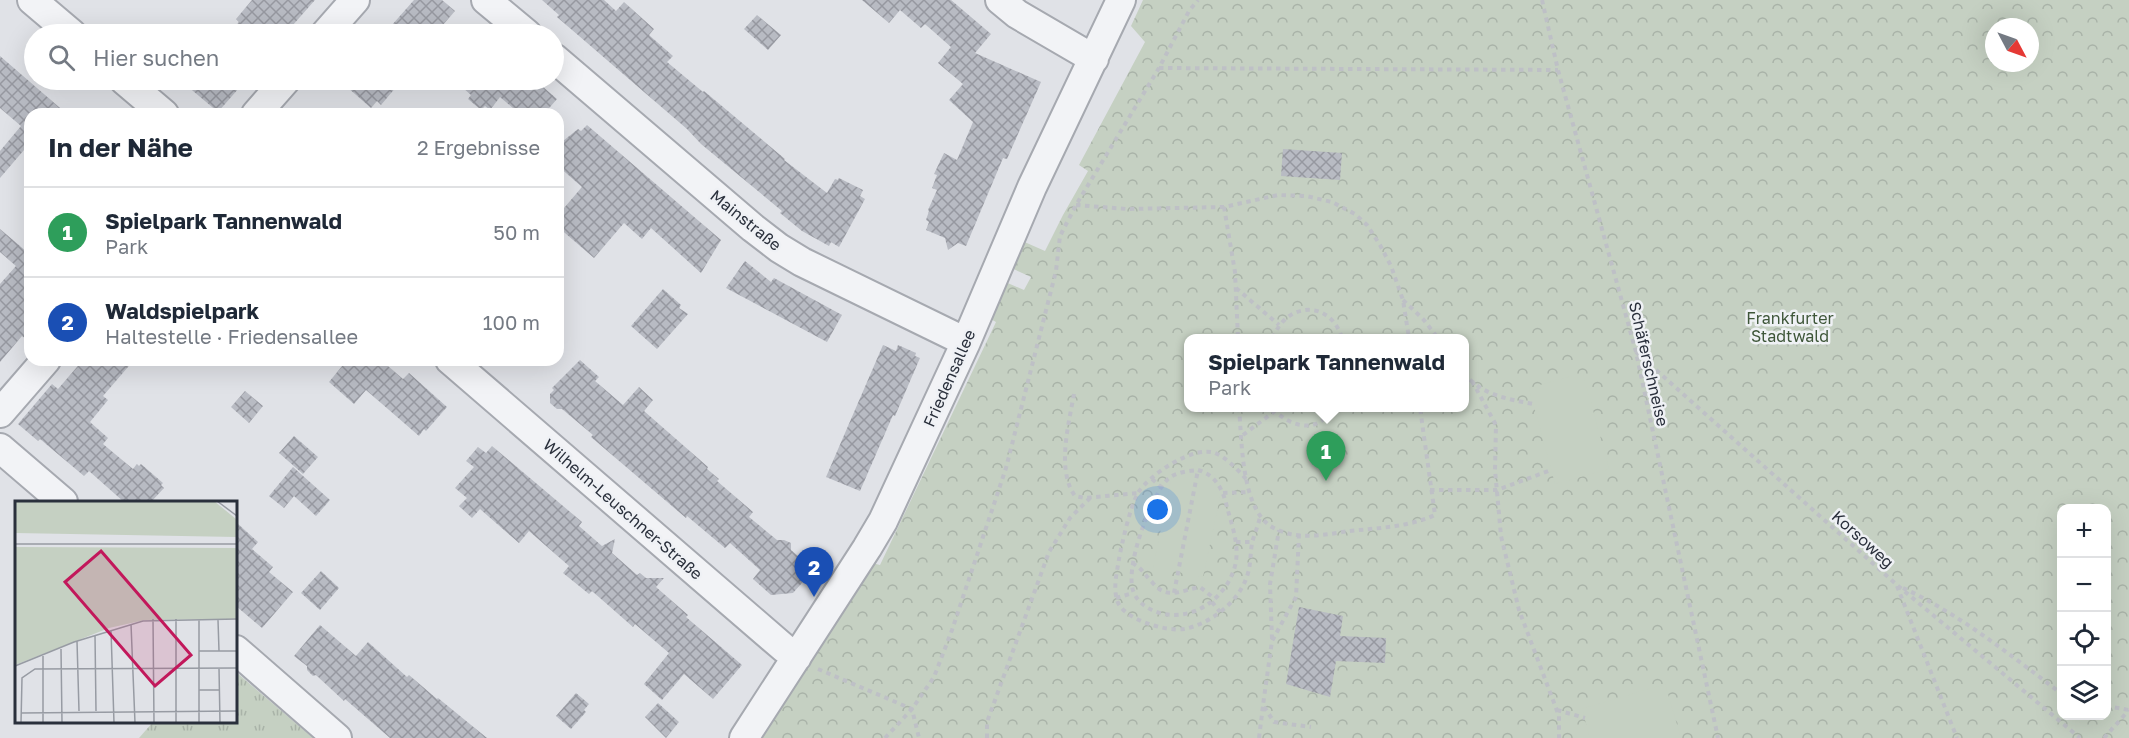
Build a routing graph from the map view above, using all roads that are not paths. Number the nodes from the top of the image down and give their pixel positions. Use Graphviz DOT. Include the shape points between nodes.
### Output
graph roads {
  1 [pos="32,0"];
  2 [pos="355,0"];
  3 [pos="486,0"];
  4 [pos="1000,0"];
  5 [pos="1121,0"];
  6 [pos="60,24"];
  7 [pos="334,24"];
  8 [pos="514,24"];
  9 [pos="1094,58"];
  10 [pos="564,67"];
  11 [pos="136,90"];
  12 [pos="277,90"];
  13 [pos="157,108"];
  14 [pos="261,108"];
  15 [pos="966,342"];
  16 [pos="41,366"];
  17 [pos="457,366"];
  18 [pos="0,412"];
  19 [pos="0,448"];
  20 [pos="62,501"];
  21 [pos="237,651"];
  22 [pos="797,657"];
  23 [pos="338,738"];
  24 [pos="744,738"];
  1 -- 6 [label="street"];
  2 -- 7 [label="street"];
  3 -- 8 [label="street"];
  4 -- 9 [label="street"];
  5 -- 9 [label="street, Friedensallee"];
  9 -- 15 [label="street, Friedensallee" via="1032,187"];
  10 -- 15 [label="street, Mainstraße" via="779,248"];
  11 -- 13 [label="street"];
  12 -- 14 [label="street"];
  15 -- 22 [label="street, Friedensallee" via="883,520"];
  16 -- 18 [label="street"];
  17 -- 22 [label="street, Wilhelm-Leuschner-Straße"];
  19 -- 20 [label="street"];
  21 -- 23 [label="street"];
  22 -- 24 [label="street, Friedensallee"];
}
